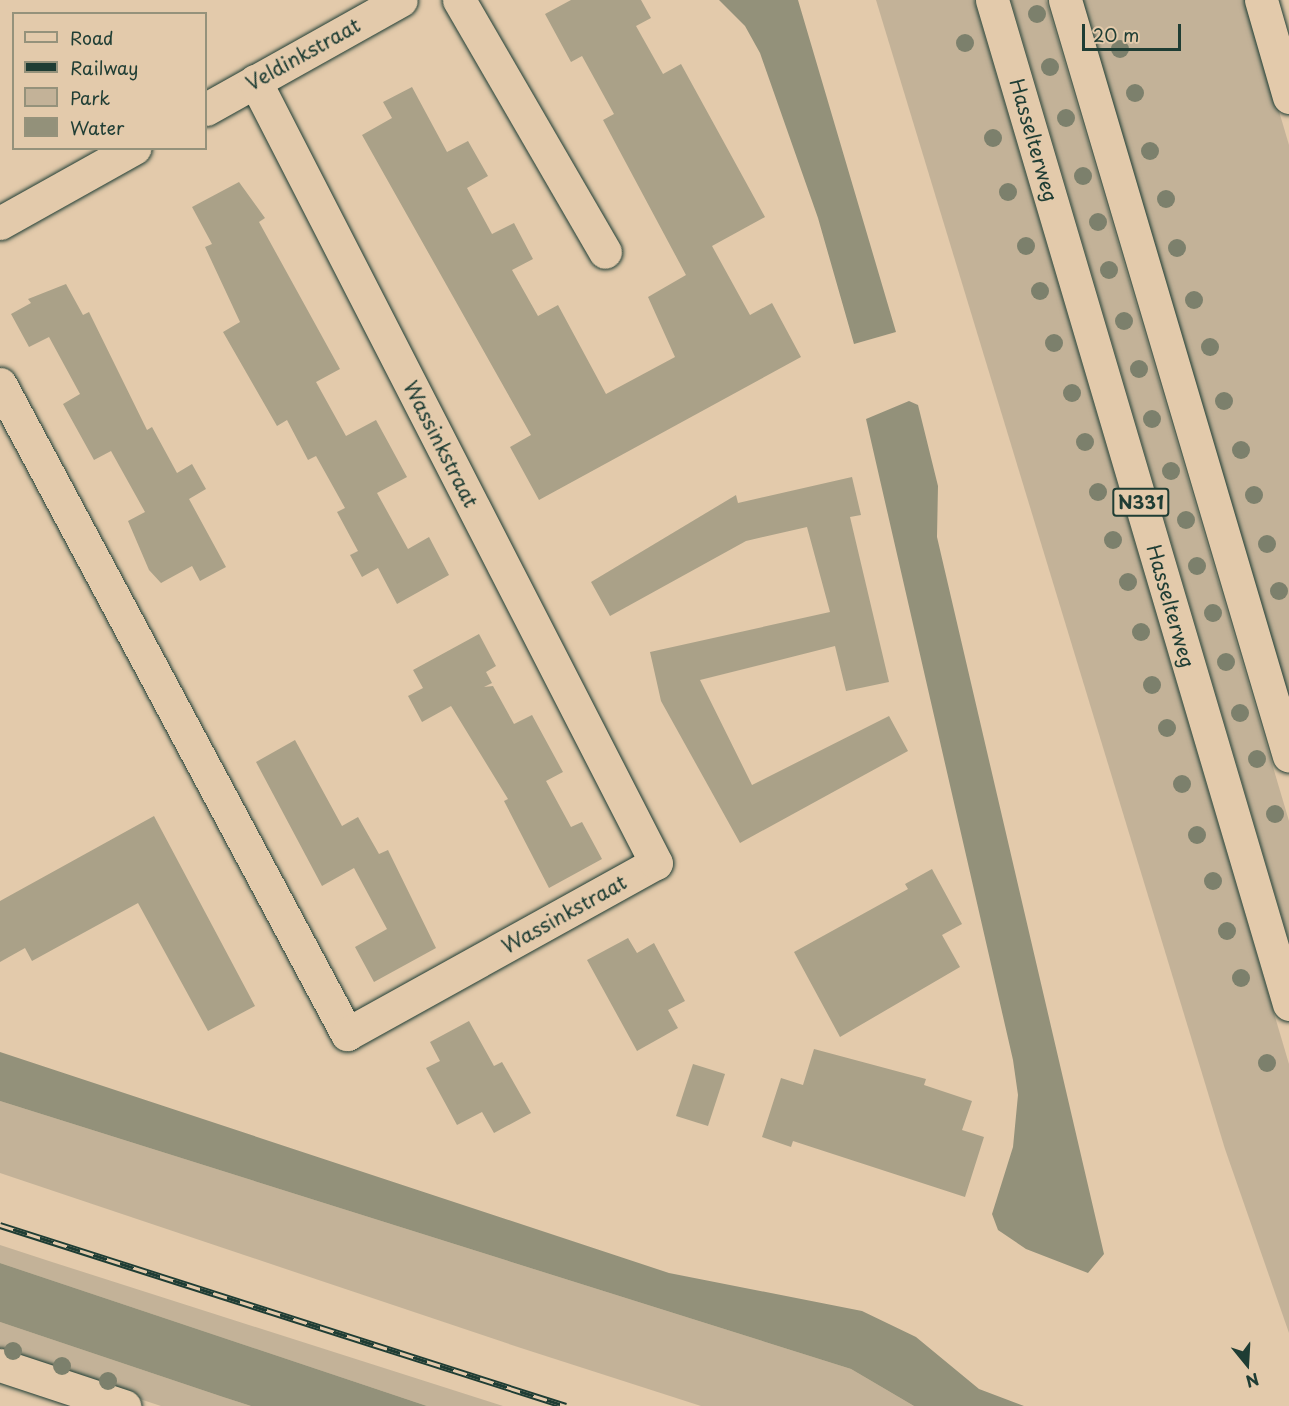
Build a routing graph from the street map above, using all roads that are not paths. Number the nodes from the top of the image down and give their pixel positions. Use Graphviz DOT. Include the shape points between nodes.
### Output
graph roads {
  1 [pos="401,0"];
  2 [pos="459,0"];
  3 [pos="992,0"];
  4 [pos="1065,0"];
  5 [pos="1261,0"];
  6 [pos="255,81"];
  7 [pos="1289,97"];
  8 [pos="207,108"];
  9 [pos="130,150"];
  10 [pos="0,223"];
  11 [pos="605,252"];
  12 [pos="0,384"];
  13 [pos="1289,756"];
  14 [pos="1289,1004"];
  15 [pos="0,1365"];
  16 [pos="124,1406"];
  1 -- 6 [label="street, Veldinkstraat"];
  2 -- 11 [label="street"];
  3 -- 14 [label="street, Hasselterweg / N331"];
  4 -- 13 [label="street"];
  5 -- 7 [label="street"];
  6 -- 8 [label="street, Veldinkstraat"];
  6 -- 12 [label="street, Wassinkstraat" via="656,863 347,1034"];
  9 -- 10 [label="street"];
  15 -- 16 [label="street"];
}
